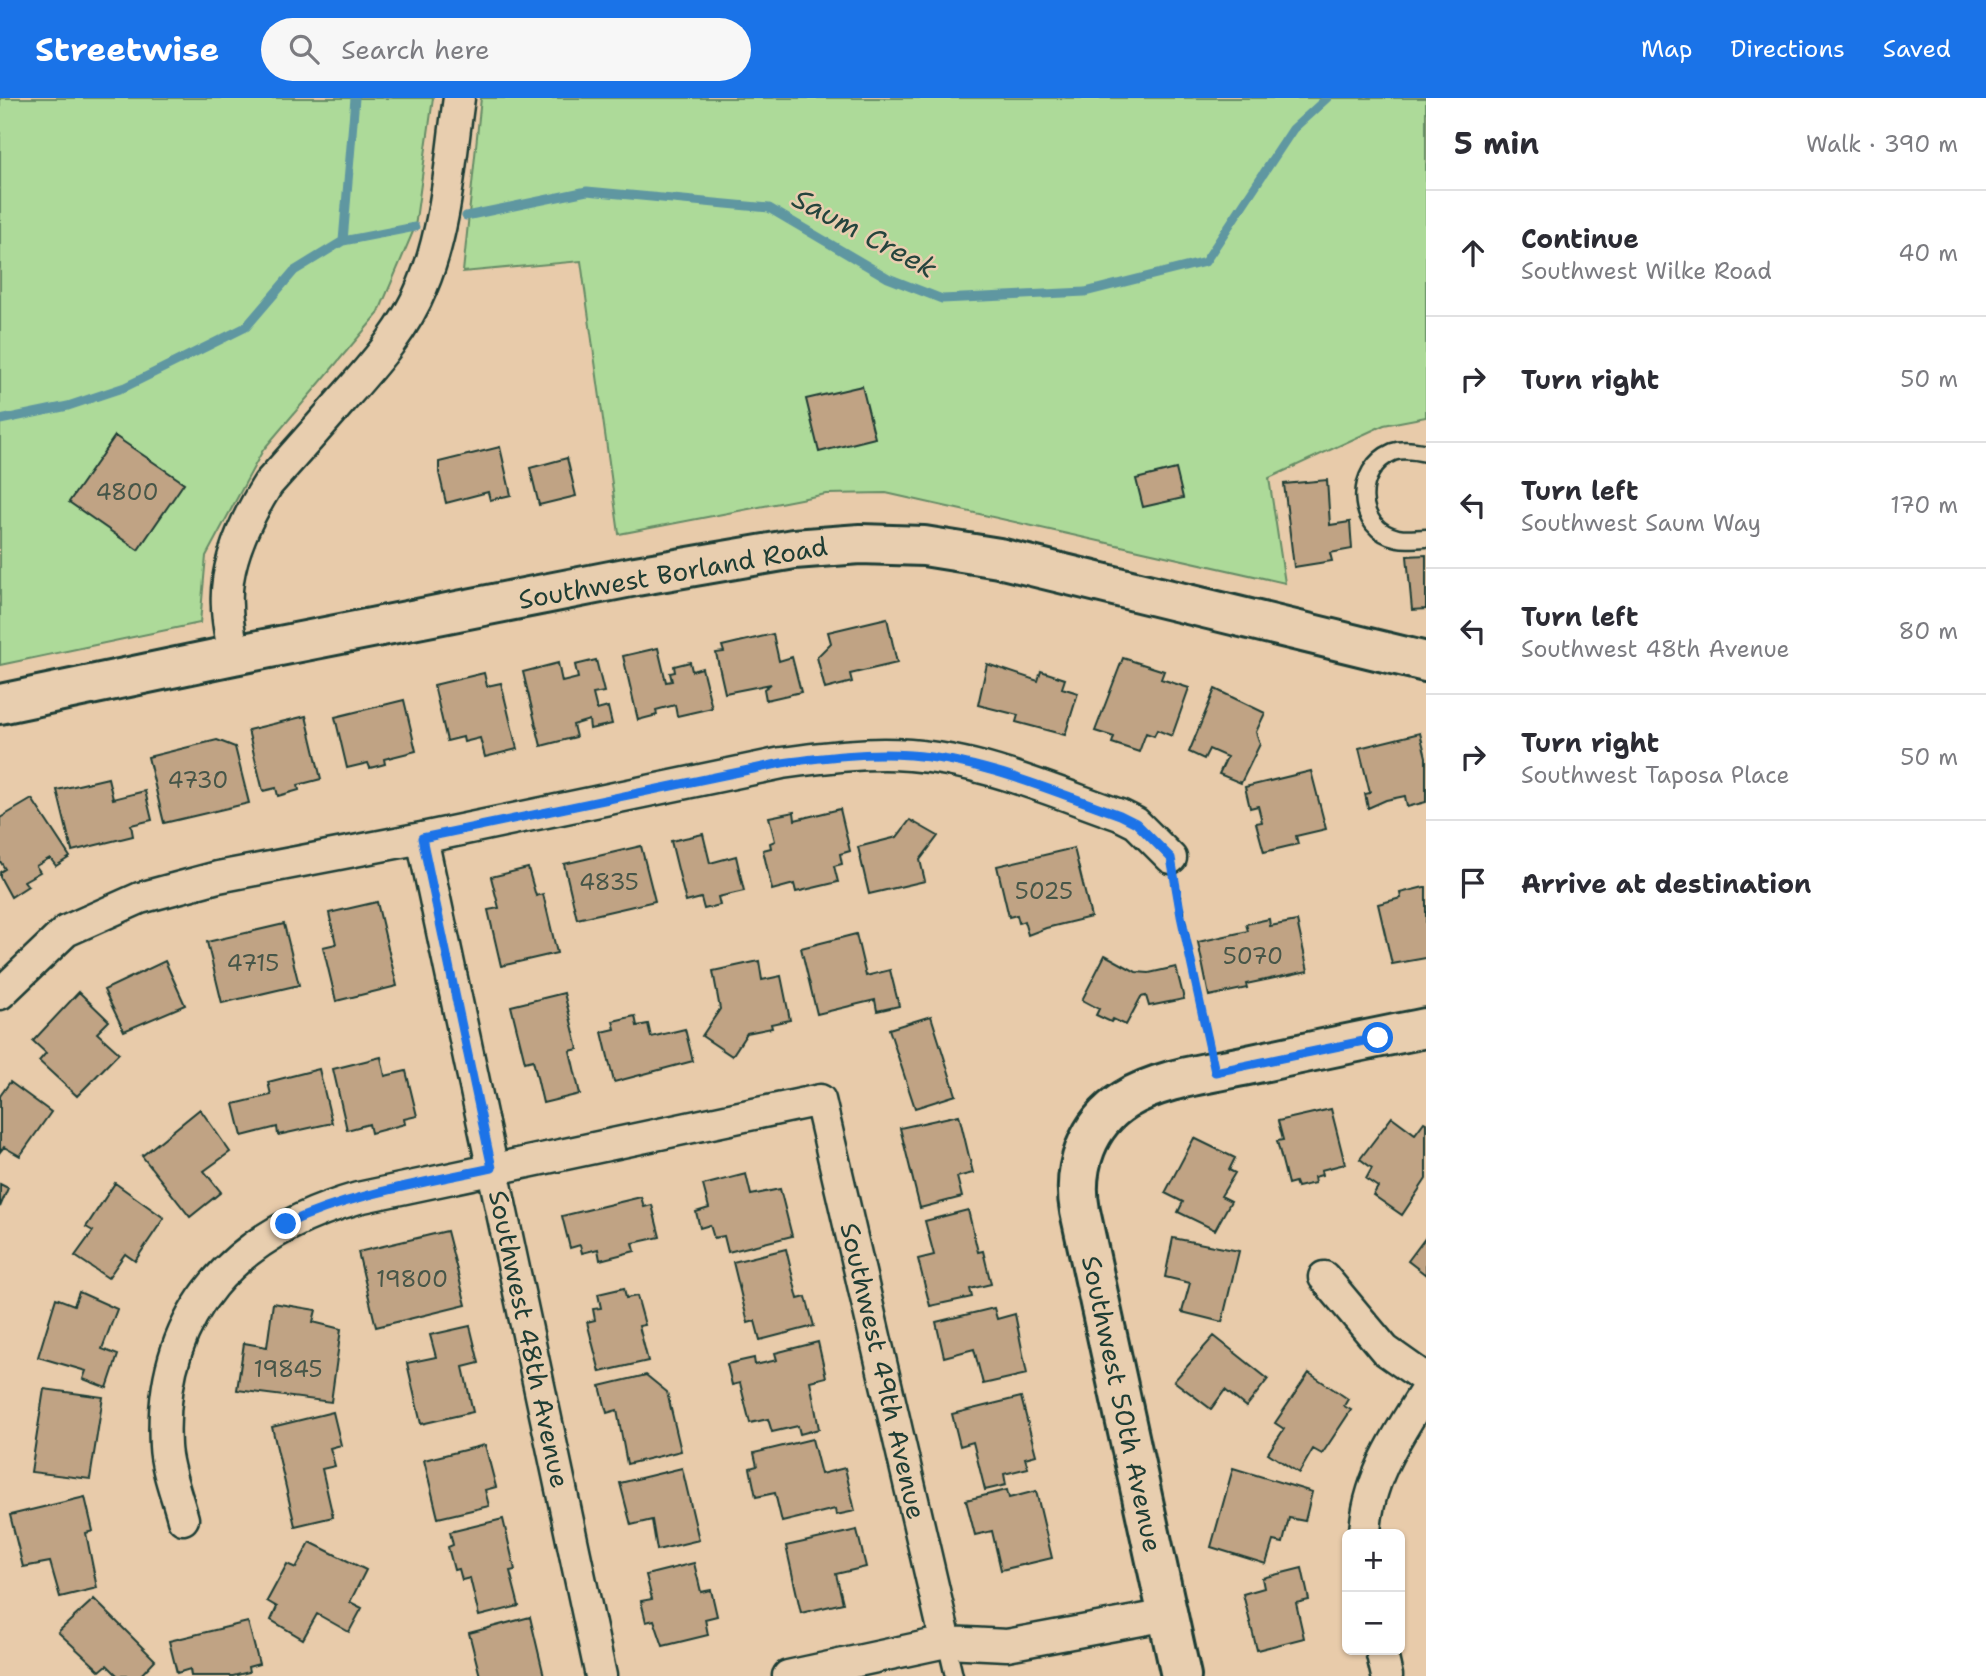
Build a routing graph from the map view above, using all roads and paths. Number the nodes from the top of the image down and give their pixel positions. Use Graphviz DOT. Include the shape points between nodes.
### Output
graph roads {
  1 [pos="459,98"];
  2 [pos="1426,453"];
  3 [pos="1426,538"];
  4 [pos="234,655"];
  5 [pos="1426,662"];
  6 [pos="0,704"];
  7 [pos="422,838"];
  8 [pos="1171,858"];
  9 [pos="0,994"];
  10 [pos="1426,1028"];
  11 [pos="1215,1072"];
  12 [pos="492,1168"];
  13 [pos="1324,1277"];
  14 [pos="1426,1379"];
  15 [pos="1426,1390"];
  16 [pos="183,1519"];
  17 [pos="1365,1529"];
  18 [pos="1168,1615"];
  19 [pos="946,1642"];
  20 [pos="1382,1655"];
  21 [pos="601,1676"];
  22 [pos="788,1676"];
  23 [pos="954,1676"];
  24 [pos="1181,1676"];
  25 [pos="1387,1676"];
  1 -- 4 [label="street" via="444,206 422,287 379,358 268,484 239,544 226,606"];
  2 -- 3 [label="lane" via="1395,451 1372,466 1363,491 1367,513 1380,530 1398,538"];
  4 -- 5 [label="main road, Southwest Borland Road" via="742,557 828,545 887,544 999,558"];
  4 -- 6 [label="main road, Southwest Borland Road"];
  7 -- 8 [label="street" via="782,763 878,754 913,755 993,771 1120,815 1136,823"];
  7 -- 9 [label="street" via="218,877 140,898 66,931"];
  7 -- 12 [label="street, Southwest 48th Avenue"];
  8 -- 11 [label="path"];
  10 -- 11 [label="main road"];
  11 -- 18 [label="main road, Southwest 50th Avenue" via="1143,1091 1110,1112 1082,1156 1078,1199"];
  12 -- 16 [label="street" via="320,1209 286,1224 220,1274 195,1307 179,1341 166,1398 165,1448"];
  12 -- 19 [label="street, Southwest 49th Avenue" via="820,1100"];
  12 -- 21 [label="street, Southwest 48th Avenue"];
  13 -- 14 [label="street" via="1385,1350"];
  15 -- 17 [label="street" via="1378,1473"];
  18 -- 19 [label="street" via="1007,1645"];
  18 -- 24 [label="main road, Southwest 50th Avenue"];
  19 -- 22 [label="street"];
  19 -- 23 [label="lane"];
  20 -- 25 [label="street"];
}
